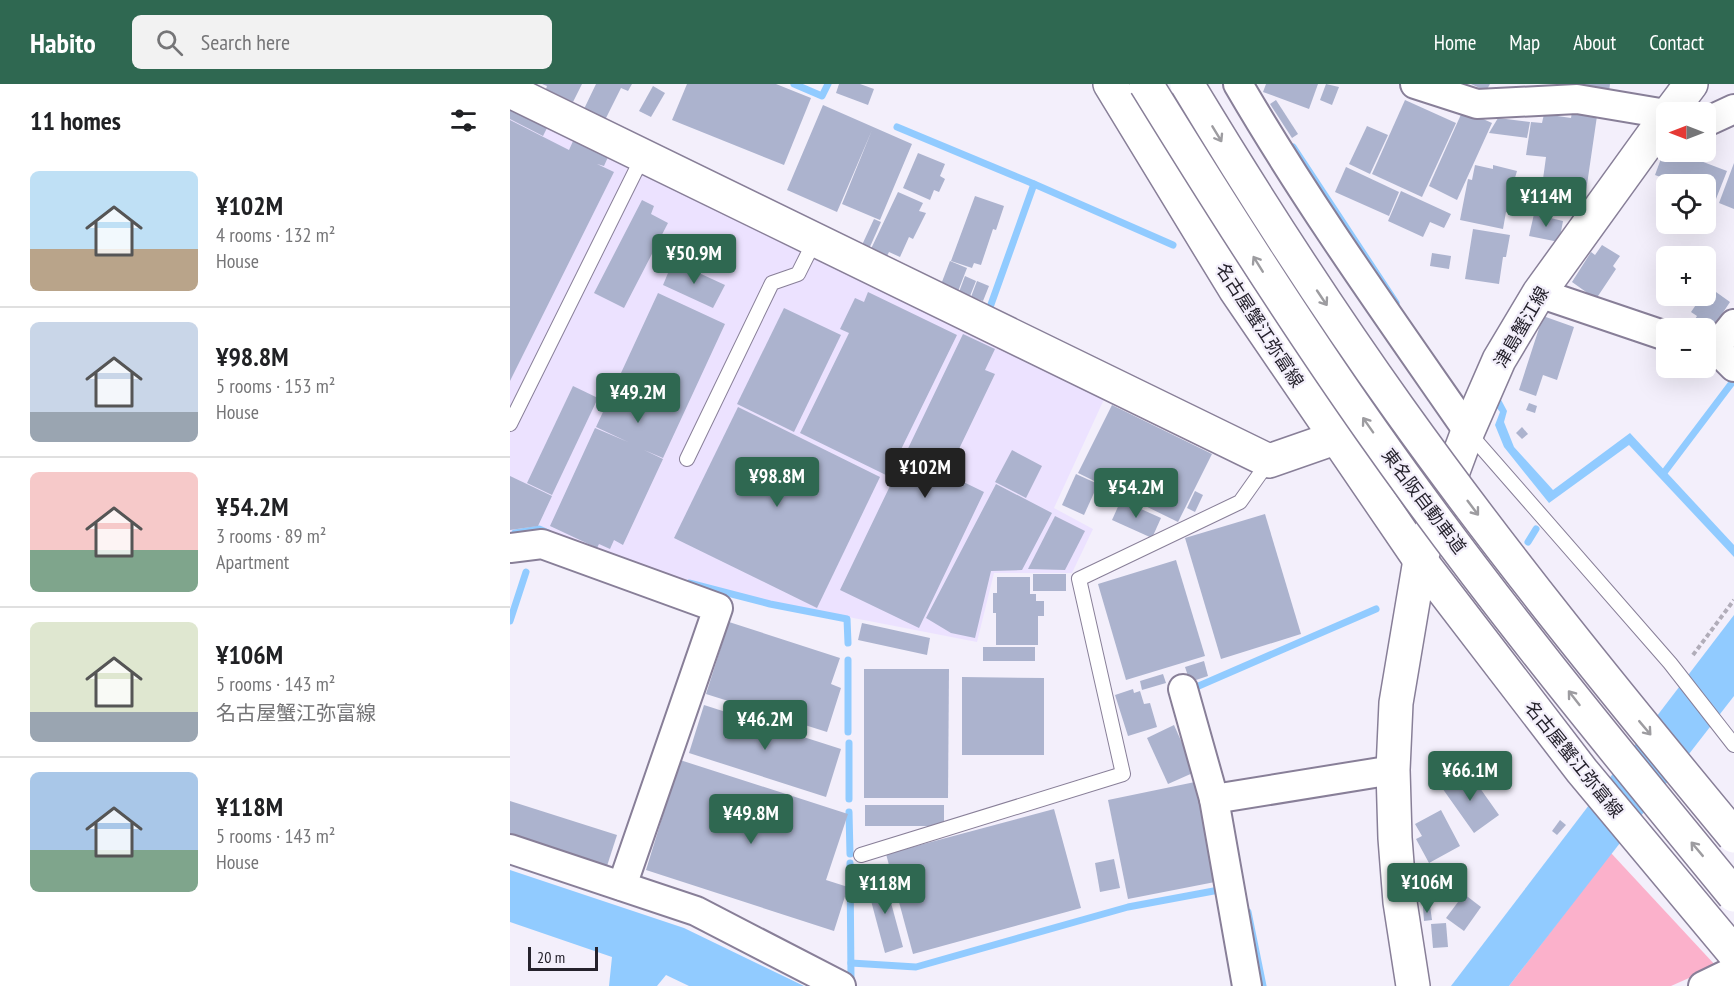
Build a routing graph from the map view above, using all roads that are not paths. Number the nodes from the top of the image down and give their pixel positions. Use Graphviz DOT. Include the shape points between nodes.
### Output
graph roads {
  1 [pos="1110,84"];
  2 [pos="1146,84"];
  3 [pos="1187,84"];
  4 [pos="1238,84"];
  5 [pos="1415,84"];
  6 [pos="1691,84"];
  7 [pos="1445,89"];
  8 [pos="510,91"];
  9 [pos="1678,102"];
  10 [pos="1734,109"];
  11 [pos="1656,113"];
  12 [pos="1716,117"];
  13 [pos="1656,131"];
  14 [pos="643,156"];
  15 [pos="815,240"];
  16 [pos="1539,292"];
  17 [pos="1734,324"];
  18 [pos="1656,333"];
  19 [pos="1718,354"];
  20 [pos="510,424"];
  21 [pos="1468,431"];
  22 [pos="1335,438"];
  23 [pos="687,459"];
  24 [pos="1269,461"];
  25 [pos="510,548"];
  26 [pos="1420,560"];
  27 [pos="1183,689"];
  28 [pos="1734,745"];
  29 [pos="1393,770"];
  30 [pos="1214,799"];
  31 [pos="1734,836"];
  32 [pos="510,849"];
  33 [pos="861,855"];
  34 [pos="622,886"];
  35 [pos="1734,895"];
  36 [pos="1734,953"];
  37 [pos="1734,971"];
  38 [pos="841,986"];
  39 [pos="1247,986"];
  40 [pos="1413,986"];
  41 [pos="1703,986"];
  1 -- 22 [label="main road, 名古屋蟹江弥富線" via="1235,289"];
  35 -- 2 [label="main road, 東名阪自動車道, one-way, bridge" via="1605,738 1373,433 1289,312"];
  3 -- 31 [label="main road, 東名阪自動車道, one-way, bridge" via="1311,282 1400,410 1621,699"];
  4 -- 21 [label="street" via="1349,258"];
  5 -- 7 [label="street"];
  6 -- 9 [label="main road, 津島蟹江線"];
  7 -- 11 [label="street" via="1477,104 1577,99"];
  8 -- 14 [label="main road"];
  10 -- 12 [label="street"];
  13 -- 16 [label="main road, 津島蟹江線"];
  14 -- 15 [label="main road"];
  14 -- 20 [label="lane"];
  15 -- 23 [label="lane" via="798,274 772,283"];
  15 -- 24 [label="main road"];
  16 -- 18 [label="street"];
  16 -- 21 [label="main road, 津島蟹江線" via="1500,360"];
  17 -- 19 [label="street"];
  21 -- 26 [label="main road, 津島蟹江線"];
  21 -- 28 [label="lane" via="1670,663"];
  22 -- 24 [label="main road"];
  22 -- 26 [label="main road, 名古屋蟹江弥富線"];
  24 -- 33 [label="lane" via="1240,502 1079,579 1122,774"];
  25 -- 34 [label="street" via="542,544 718,608"];
  26 -- 29 [label="main road" via="1396,703"];
  26 -- 36 [label="main road, 名古屋蟹江弥富線" via="1582,771"];
  27 -- 30 [label="street"];
  29 -- 30 [label="street"];
  29 -- 40 [label="main road" via="1400,902"];
  30 -- 39 [label="street"];
  32 -- 34 [label="street"];
  34 -- 38 [label="street" via="696,910"];
  37 -- 41 [label="street"];
}
